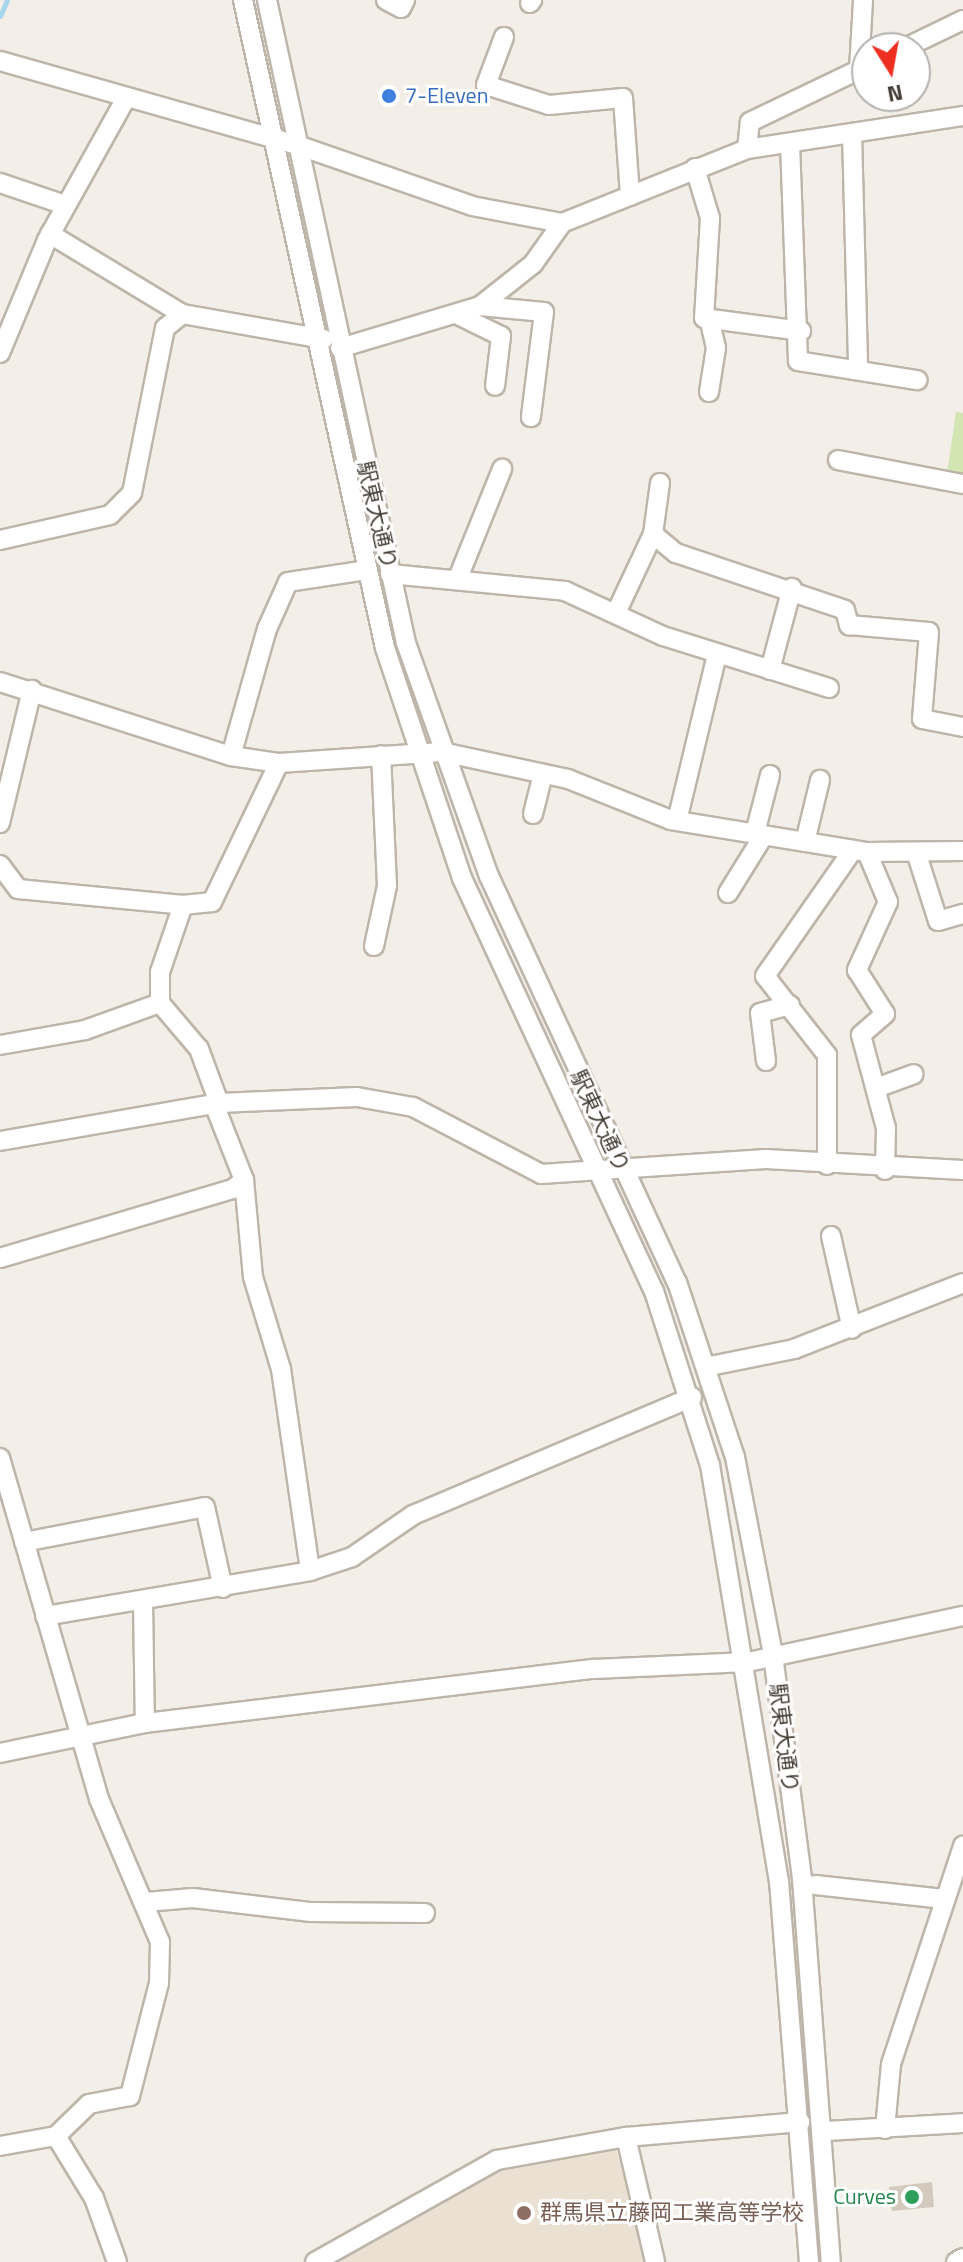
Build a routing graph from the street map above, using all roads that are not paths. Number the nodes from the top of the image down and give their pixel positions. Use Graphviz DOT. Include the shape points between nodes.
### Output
graph roads {
  1 [pos="243,0"];
  2 [pos="267,0"];
  3 [pos="386,0"];
  4 [pos="405,0"];
  5 [pos="863,0"];
  6 [pos="963,20"];
  7 [pos="863,32"];
  8 [pos="931,35"];
  9 [pos="504,37"];
  10 [pos="0,62"];
  11 [pos="851,74"];
  12 [pos="126,98"];
  13 [pos="963,116"];
  14 [pos="852,133"];
  15 [pos="269,137"];
  16 [pos="790,143"];
  17 [pos="300,146"];
  18 [pos="747,149"];
  19 [pos="695,168"];
  20 [pos="0,183"];
  21 [pos="630,196"];
  22 [pos="65,205"];
  23 [pos="562,223"];
  24 [pos="50,234"];
  25 [pos="480,306"];
  26 [pos="182,314"];
  27 [pos="458,315"];
  28 [pos="710,321"];
  29 [pos="801,331"];
  30 [pos="314,337"];
  31 [pos="339,345"];
  32 [pos="0,353"];
  33 [pos="858,370"];
  34 [pos="917,380"];
  35 [pos="495,386"];
  36 [pos="709,392"];
  37 [pos="531,417"];
  38 [pos="838,460"];
  39 [pos="502,469"];
  40 [pos="660,483"];
  41 [pos="963,484"];
  42 [pos="653,534"];
  43 [pos="0,540"];
  44 [pos="367,570"];
  45 [pos="390,574"];
  46 [pos="458,578"];
  47 [pos="792,588"];
  48 [pos="616,613"];
  49 [pos="717,654"];
  50 [pos="770,670"];
  51 [pos="0,682"];
  52 [pos="829,688"];
  53 [pos="32,690"];
  54 [pos="963,727"];
  55 [pos="442,752"];
  56 [pos="419,754"];
  57 [pos="381,755"];
  58 [pos="231,756"];
  59 [pos="279,763"];
  60 [pos="543,774"];
  61 [pos="770,775"];
  62 [pos="820,780"];
  63 [pos="533,814"];
  64 [pos="677,821"];
  65 [pos="0,823"];
  66 [pos="760,834"];
  67 [pos="805,842"];
  68 [pos="860,851"];
  69 [pos="963,851"];
  70 [pos="917,855"];
  71 [pos="0,865"];
  72 [pos="728,893"];
  73 [pos="183,905"];
  74 [pos="963,914"];
  75 [pos="374,946"];
  76 [pos="160,1003"];
  77 [pos="790,1005"];
  78 [pos="0,1045"];
  79 [pos="766,1061"];
  80 [pos="914,1074"];
  81 [pos="876,1088"];
  82 [pos="217,1104"];
  83 [pos="0,1141"];
  84 [pos="827,1165"];
  85 [pos="622,1169"];
  86 [pos="885,1170"];
  87 [pos="963,1170"];
  88 [pos="599,1171"];
  89 [pos="244,1180"];
  90 [pos="831,1236"];
  91 [pos="0,1258"];
  92 [pos="963,1283"];
  93 [pos="852,1329"];
  94 [pos="710,1366"];
  95 [pos="692,1397"];
  96 [pos="0,1458"];
  97 [pos="24,1542"];
  98 [pos="310,1571"];
  99 [pos="223,1588"];
  100 [pos="143,1602"];
  101 [pos="45,1616"];
  102 [pos="963,1616"];
  103 [pos="773,1655"];
  104 [pos="748,1662"];
  105 [pos="145,1723"];
  106 [pos="82,1740"];
  107 [pos="0,1753"];
  108 [pos="961,1855"];
  109 [pos="815,1885"];
  110 [pos="944,1899"];
  111 [pos="146,1902"];
  112 [pos="425,1913"];
  113 [pos="800,2122"];
  114 [pos="963,2123"];
  115 [pos="885,2129"];
  116 [pos="826,2131"];
  117 [pos="56,2136"];
  118 [pos="626,2137"];
  119 [pos="0,2146"];
  120 [pos="963,2258"];
  121 [pos="117,2262"];
  122 [pos="315,2262"];
  123 [pos="655,2262"];
  124 [pos="809,2262"];
  125 [pos="831,2262"];
  126 [pos="956,2262"];
  1 -- 15 [label="street, 駅東大通り"];
  2 -- 17 [label="street, 駅東大通り"];
  3 -- 4 [label="street" via="401,8"];
  5 -- 7 [label="street"];
  6 -- 8 [label="street"];
  9 -- 21 [label="street" via="486,85 549,105 623,98"];
  10 -- 12 [label="street"];
  11 -- 18 [label="street" via="750,122"];
  12 -- 15 [label="street"];
  12 -- 22 [label="street"];
  13 -- 14 [label="street"];
  14 -- 16 [label="street"];
  14 -- 33 [label="street"];
  15 -- 17 [label="street"];
  15 -- 30 [label="street, 駅東大通り"];
  16 -- 18 [label="street"];
  16 -- 29 [label="street"];
  17 -- 23 [label="street" via="472,206"];
  17 -- 31 [label="street, 駅東大通り"];
  18 -- 19 [label="street"];
  19 -- 21 [label="street"];
  19 -- 28 [label="street" via="710,218 704,318"];
  20 -- 22 [label="street"];
  21 -- 23 [label="street"];
  22 -- 24 [label="street"];
  23 -- 25 [label="street" via="533,264"];
  24 -- 26 [label="street"];
  24 -- 32 [label="street"];
  25 -- 27 [label="street"];
  25 -- 37 [label="street" via="544,312"];
  26 -- 30 [label="street"];
  26 -- 43 [label="street" via="165,328 132,493 110,515"];
  27 -- 31 [label="street"];
  27 -- 35 [label="street" via="501,336"];
  28 -- 29 [label="street"];
  28 -- 36 [label="street" via="716,348"];
  29 -- 33 [label="street" via="798,361"];
  30 -- 31 [label="street"];
  30 -- 44 [label="street, 駅東大通り"];
  31 -- 45 [label="street, 駅東大通り"];
  33 -- 34 [label="street"];
  38 -- 41 [label="street"];
  39 -- 46 [label="street"];
  40 -- 42 [label="street"];
  42 -- 47 [label="street" via="676,553"];
  42 -- 48 [label="street"];
  44 -- 56 [label="street, 駅東大通り"];
  44 -- 58 [label="street" via="288,582 267,629"];
  45 -- 46 [label="street"];
  45 -- 55 [label="street, 駅東大通り"];
  46 -- 48 [label="street" via="565,591"];
  47 -- 50 [label="street"];
  47 -- 54 [label="street" via="845,610 849,625 929,632 922,719"];
  48 -- 49 [label="street"];
  49 -- 50 [label="street"];
  49 -- 64 [label="street"];
  50 -- 52 [label="street"];
  51 -- 53 [label="street"];
  53 -- 58 [label="street"];
  53 -- 65 [label="street"];
  55 -- 56 [label="street"];
  55 -- 60 [label="street"];
  55 -- 85 [label="street, 駅東大通り" via="533,980"];
  56 -- 57 [label="street"];
  56 -- 88 [label="street, 駅東大通り" via="462,878"];
  57 -- 59 [label="street"];
  57 -- 75 [label="street" via="387,886"];
  58 -- 59 [label="street"];
  59 -- 73 [label="street" via="212,902"];
  60 -- 63 [label="street"];
  60 -- 64 [label="street"];
  61 -- 66 [label="street"];
  62 -- 67 [label="street"];
  64 -- 66 [label="street"];
  66 -- 67 [label="street"];
  66 -- 72 [label="street"];
  67 -- 68 [label="street"];
  68 -- 70 [label="street"];
  68 -- 77 [label="street" via="765,976"];
  68 -- 81 [label="street" via="888,902 857,970 885,1014 861,1035"];
  69 -- 70 [label="street"];
  70 -- 74 [label="street" via="938,921"];
  71 -- 73 [label="street" via="18,889"];
  73 -- 76 [label="street" via="160,972"];
  76 -- 78 [label="street" via="85,1030"];
  76 -- 82 [label="street" via="199,1049"];
  77 -- 79 [label="street" via="760,1013"];
  77 -- 84 [label="street" via="827,1055"];
  80 -- 81 [label="street"];
  81 -- 86 [label="street" via="886,1128"];
  82 -- 83 [label="street"];
  82 -- 88 [label="street" via="357,1097 413,1107 541,1174"];
  82 -- 89 [label="street"];
  84 -- 85 [label="street" via="766,1159"];
  84 -- 86 [label="street"];
  85 -- 88 [label="street"];
  85 -- 94 [label="street, 駅東大通り"];
  86 -- 87 [label="street"];
  88 -- 95 [label="street, 駅東大通り"];
  89 -- 91 [label="street"];
  89 -- 98 [label="street" via="253,1277 281,1369"];
  90 -- 93 [label="street"];
  92 -- 93 [label="street"];
  93 -- 94 [label="street"];
  94 -- 103 [label="street, 駅東大通り"];
  95 -- 98 [label="street" via="413,1515 352,1557"];
  95 -- 104 [label="street, 駅東大通り"];
  96 -- 97 [label="street"];
  97 -- 99 [label="street" via="205,1507"];
  97 -- 101 [label="street"];
  98 -- 99 [label="street"];
  99 -- 100 [label="street"];
  100 -- 101 [label="street"];
  100 -- 105 [label="street"];
  101 -- 106 [label="street"];
  102 -- 103 [label="street"];
  103 -- 104 [label="street"];
  103 -- 116 [label="street, 駅東大通り"];
  104 -- 105 [label="street" via="594,1669"];
  104 -- 113 [label="street, 駅東大通り" via="779,1881"];
  105 -- 106 [label="street"];
  106 -- 107 [label="street"];
  106 -- 111 [label="street" via="99,1799"];
  108 -- 110 [label="street"];
  109 -- 110 [label="street"];
  110 -- 115 [label="street" via="891,2064"];
  111 -- 112 [label="street" via="193,1898 311,1912"];
  111 -- 117 [label="street" via="160,1942 159,1983 130,2096 89,2104"];
  113 -- 118 [label="street"];
  113 -- 124 [label="street, 駅東大通り"];
  114 -- 115 [label="street"];
  115 -- 116 [label="street"];
  116 -- 125 [label="street, 駅東大通り"];
  117 -- 119 [label="street"];
  117 -- 121 [label="street" via="94,2198"];
  118 -- 122 [label="street" via="497,2160"];
  118 -- 123 [label="street"];
  120 -- 126 [label="street"];
}
